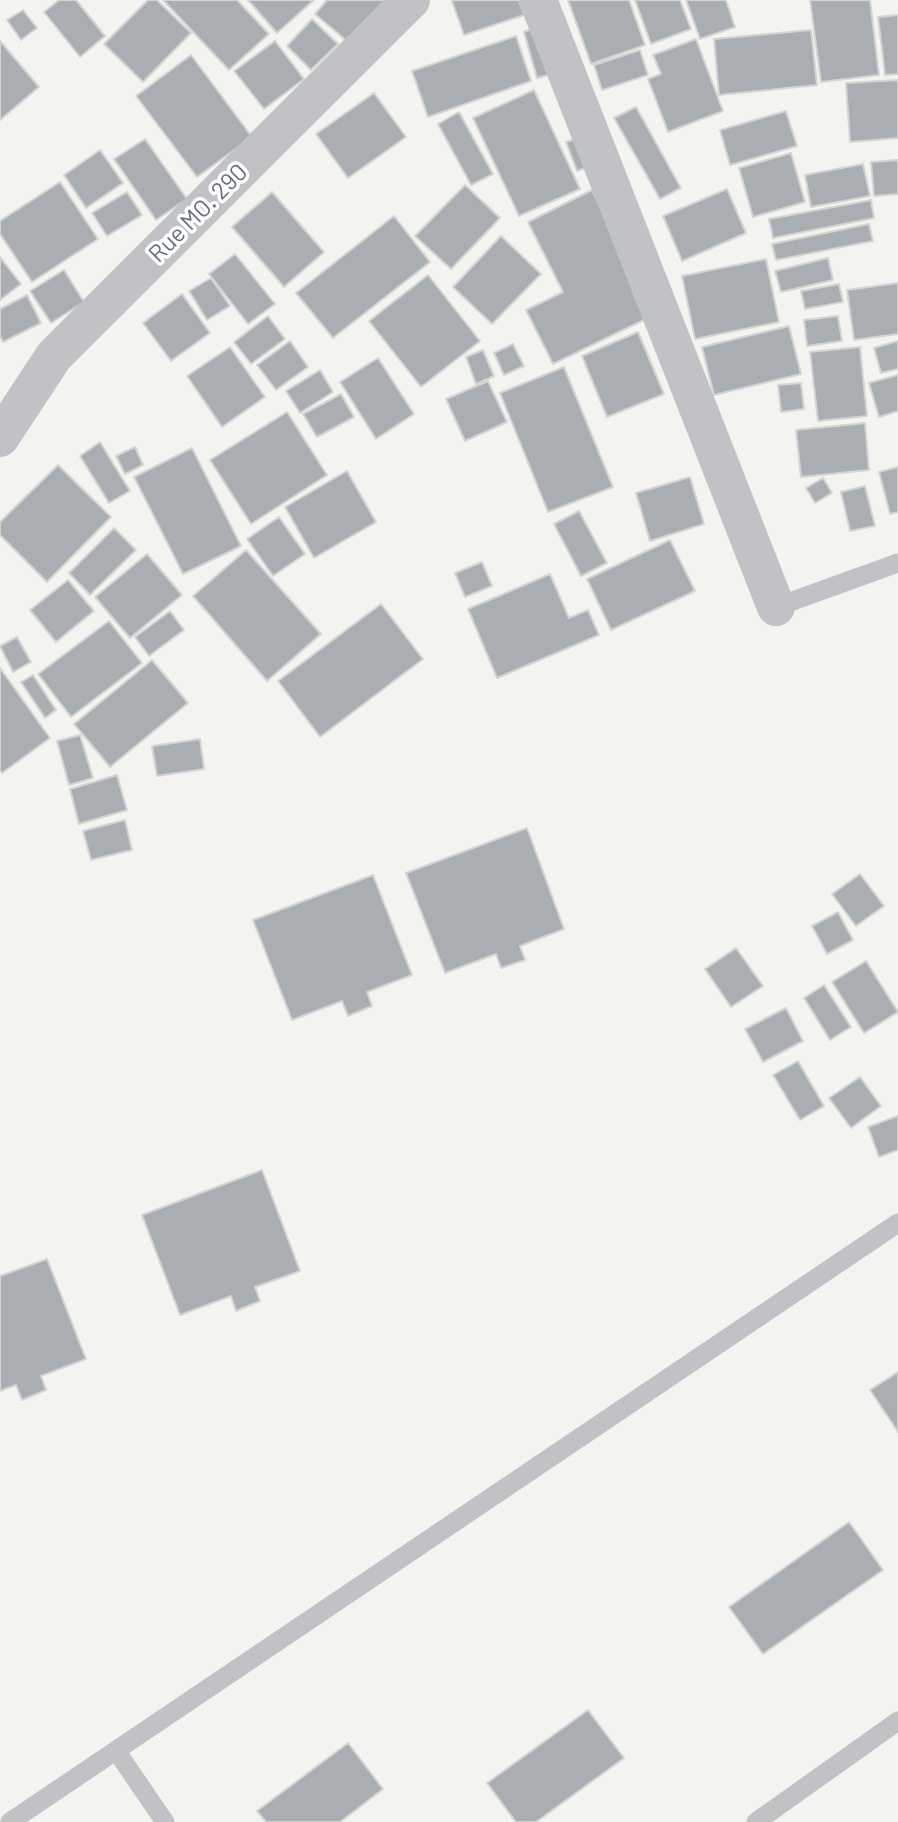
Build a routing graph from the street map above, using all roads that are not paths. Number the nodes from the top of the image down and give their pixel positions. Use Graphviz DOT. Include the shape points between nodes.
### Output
graph roads {
  1 [pos="411,0"];
  2 [pos="538,0"];
  3 [pos="0,438"];
  4 [pos="898,563"];
  5 [pos="776,607"];
  6 [pos="898,1223"];
  7 [pos="898,1721"];
  8 [pos="117,1752"];
  9 [pos="768,1818"];
  10 [pos="10,1822"];
  11 [pos="165,1822"];
  1 -- 3 [label="street, Rue MO. 290" via="54,356"];
  2 -- 5 [label="street"];
  4 -- 5 [label="lane"];
  6 -- 8 [label="lane"];
  7 -- 9 [label="lane"];
  8 -- 10 [label="lane"];
  8 -- 11 [label="lane"];
}
